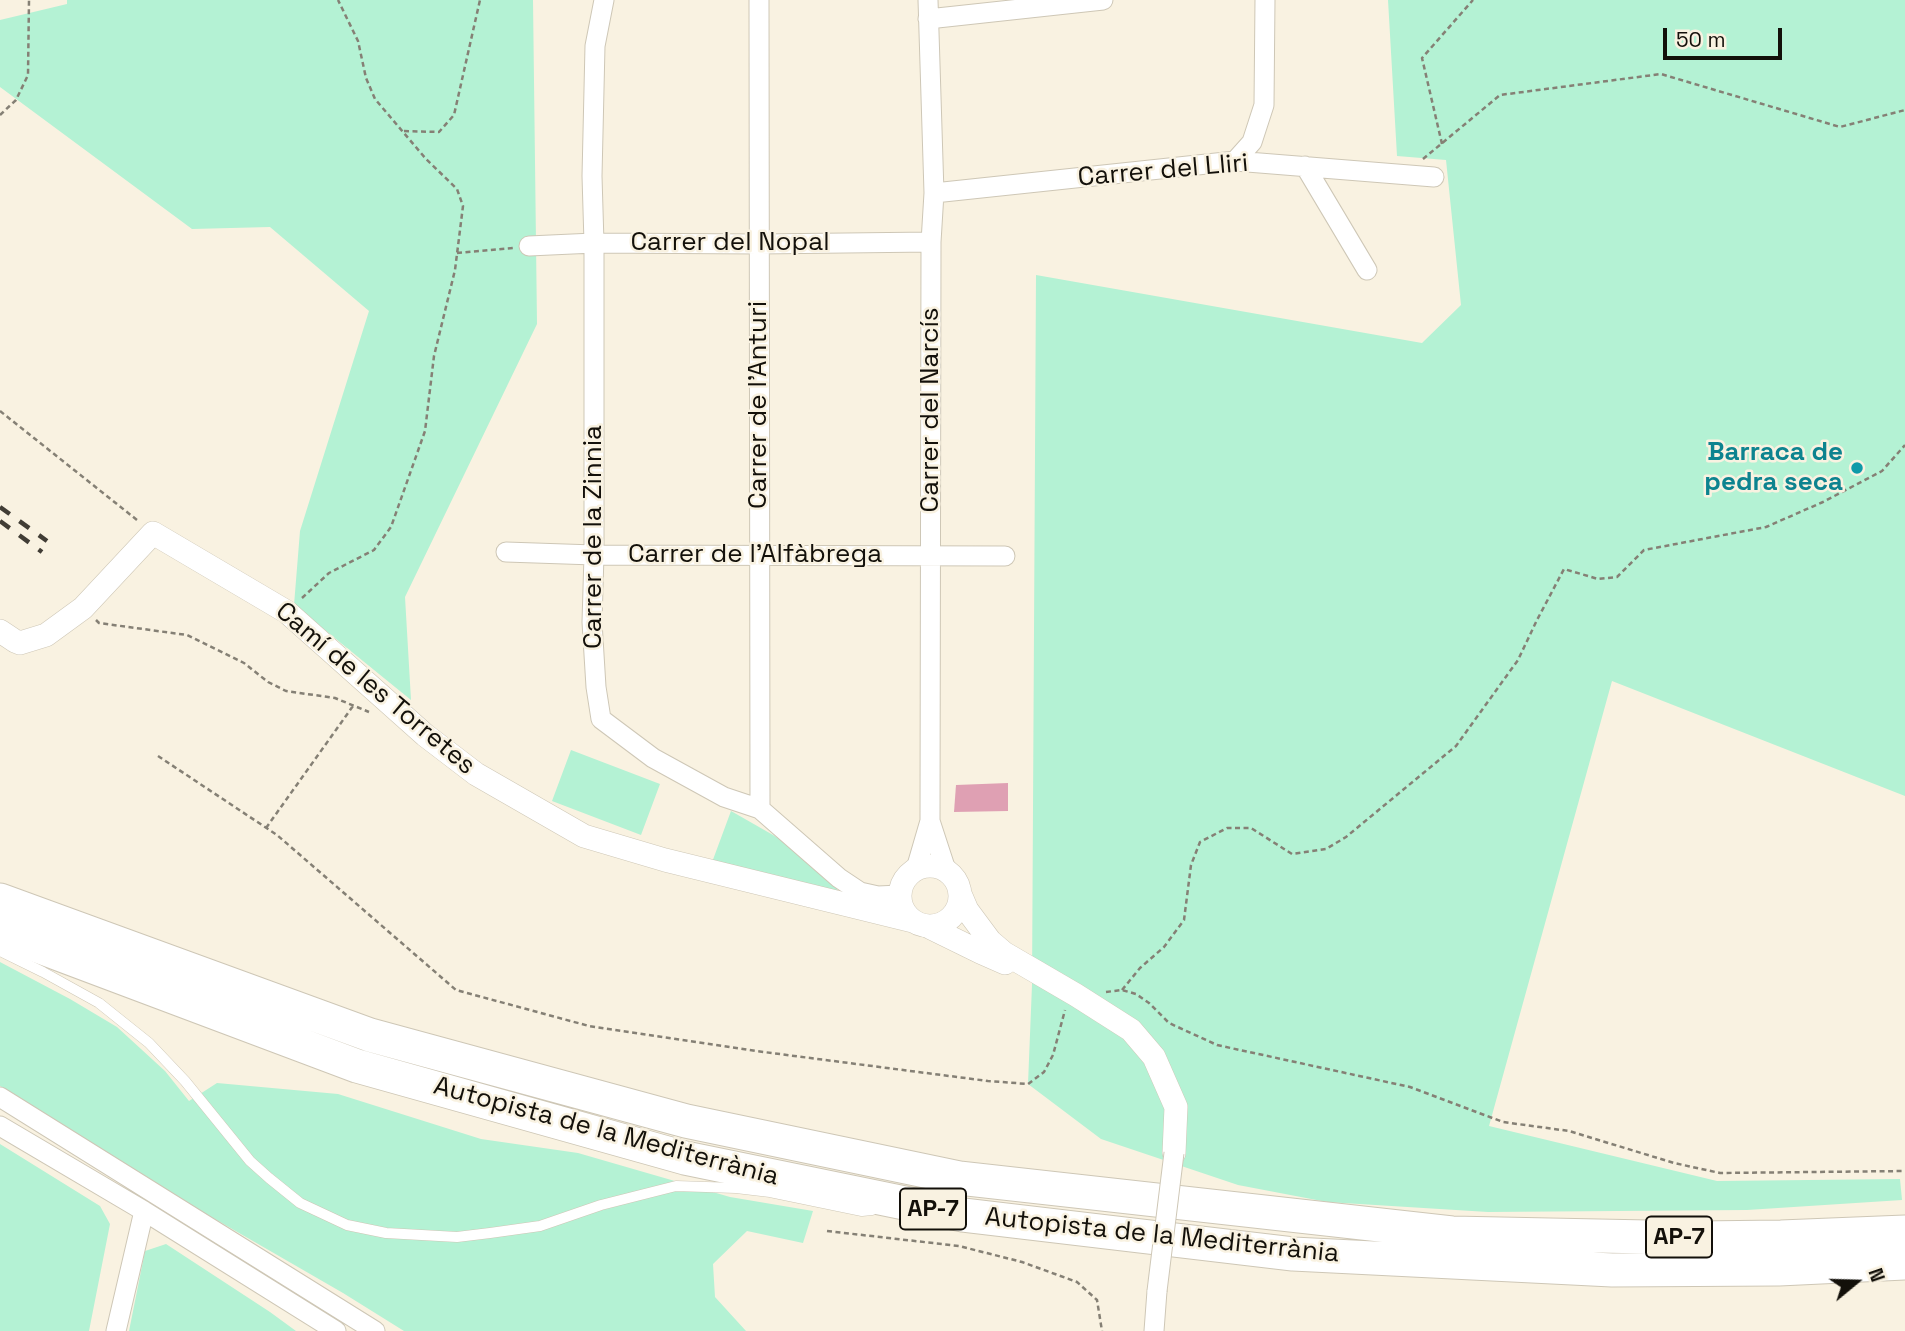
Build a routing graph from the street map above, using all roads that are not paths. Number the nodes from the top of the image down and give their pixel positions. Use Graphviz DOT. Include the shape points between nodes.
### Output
graph roads {
  1 [pos="604,0"];
  2 [pos="759,0"];
  3 [pos="1103,0"];
  4 [pos="1265,0"];
  5 [pos="928,10"];
  6 [pos="1235,161"];
  7 [pos="1305,166"];
  8 [pos="1434,177"];
  9 [pos="934,193"];
  10 [pos="931,242"];
  11 [pos="594,243"];
  12 [pos="760,244"];
  13 [pos="526,246"];
  14 [pos="1367,270"];
  15 [pos="506,552"];
  16 [pos="594,555"];
  17 [pos="759,555"];
  18 [pos="931,556"];
  19 [pos="1004,556"];
  20 [pos="0,631"];
  21 [pos="760,809"];
  22 [pos="930,821"];
  23 [pos="916,869"];
  24 [pos="946,870"];
  25 [pos="900,895"];
  26 [pos="961,896"];
  27 [pos="0,900"];
  28 [pos="920,924"];
  29 [pos="0,932"];
  30 [pos="0,951"];
  31 [pos="1050,981"];
  32 [pos="0,1097"];
  33 [pos="0,1126"];
  34 [pos="1174,1153"];
  35 [pos="919,1206"];
  36 [pos="144,1210"];
  37 [pos="1793,1226"];
  38 [pos="1905,1232"];
  39 [pos="1697,1238"];
  40 [pos="1905,1264"];
  41 [pos="116,1331"];
  42 [pos="335,1331"];
  43 [pos="375,1331"];
  44 [pos="1154,1331"];
  1 -- 11 [label="street, Carrer de la Zinnia" via="595,46"];
  2 -- 12 [label="street, Carrer de l'Anturi"];
  3 -- 5 [label="street"];
  4 -- 6 [label="street" via="1264,105 1252,142"];
  5 -- 9 [label="street, Carrer del Narcís"];
  6 -- 7 [label="street, Carrer del Lliri"];
  6 -- 9 [label="street, Carrer del Lliri"];
  7 -- 8 [label="street, Carrer del Lliri"];
  7 -- 14 [label="street"];
  9 -- 10 [label="street, Carrer del Narcís"];
  10 -- 12 [label="street, Carrer del Nopal"];
  10 -- 18 [label="street, Carrer del Narcís"];
  11 -- 12 [label="street, Carrer del Nopal"];
  11 -- 13 [label="street, Carrer del Nopal"];
  11 -- 16 [label="street, Carrer de la Zinnia"];
  12 -- 17 [label="street, Carrer de l'Anturi"];
  15 -- 16 [label="street, Carrer de l'Alfàbrega"];
  16 -- 17 [label="street, Carrer de l'Alfàbrega"];
  16 -- 21 [label="street, Carrer de la Zinnia" via="592,622 601,719 653,758 724,797"];
  17 -- 18 [label="street, Carrer de l'Alfàbrega"];
  17 -- 21 [label="street, Carrer de l'Anturi"];
  18 -- 19 [label="street, Carrer de l'Alfàbrega"];
  18 -- 22 [label="street, Carrer del Narcís"];
  20 -- 28 [label="street, Camí de les Torretes" via="20,643 46,635 83,608 153,533 287,612 425,735 476,774 584,836"];
  21 -- 25 [label="street, Carrer de la Zinnia" via="860,892"];
  22 -- 23 [label="street, Carrer del Narcís"];
  22 -- 24 [label="street, Carrer del Narcís"];
  23 -- 24 [label="street" via="936,866"];
  23 -- 25 [label="street" via="905,880"];
  24 -- 26 [label="street" via="957,881"];
  25 -- 28 [label="street" via="904,910"];
  26 -- 28 [label="street" via="947,922"];
  26 -- 31 [label="street, Camí de les Torretes" via="990,941"];
  27 -- 39 [label="highway, Autopista de la Mediterrània / AP-7" via="370,1035 685,1121 959,1178 1452,1233"];
  28 -- 31 [label="street, Camí de les Torretes"];
  29 -- 35 [label="highway, Autopista de la Mediterrània / AP-7" via="357,1066 685,1158"];
  30 -- 35 [label="lane" via="99,1003 186,1081 259,1170 300,1203 347,1225 386,1233 457,1237 540,1226 676,1186 770,1192 862,1211"];
  31 -- 34 [label="street, Camí de les Torretes" via="1131,1030 1154,1058 1175,1107"];
  32 -- 43 [label="street"];
  33 -- 36 [label="street"];
  34 -- 44 [label="street, Camí de les Torretes, bridge"];
  35 -- 40 [label="highway, Autopista de la Mediterrània / AP-7" via="1293,1254 1612,1270"];
  36 -- 41 [label="street"];
  36 -- 42 [label="street"];
  37 -- 39 [label="lane"];
  38 -- 39 [label="highway, Autopista de la Mediterrània / AP-7"];
}
